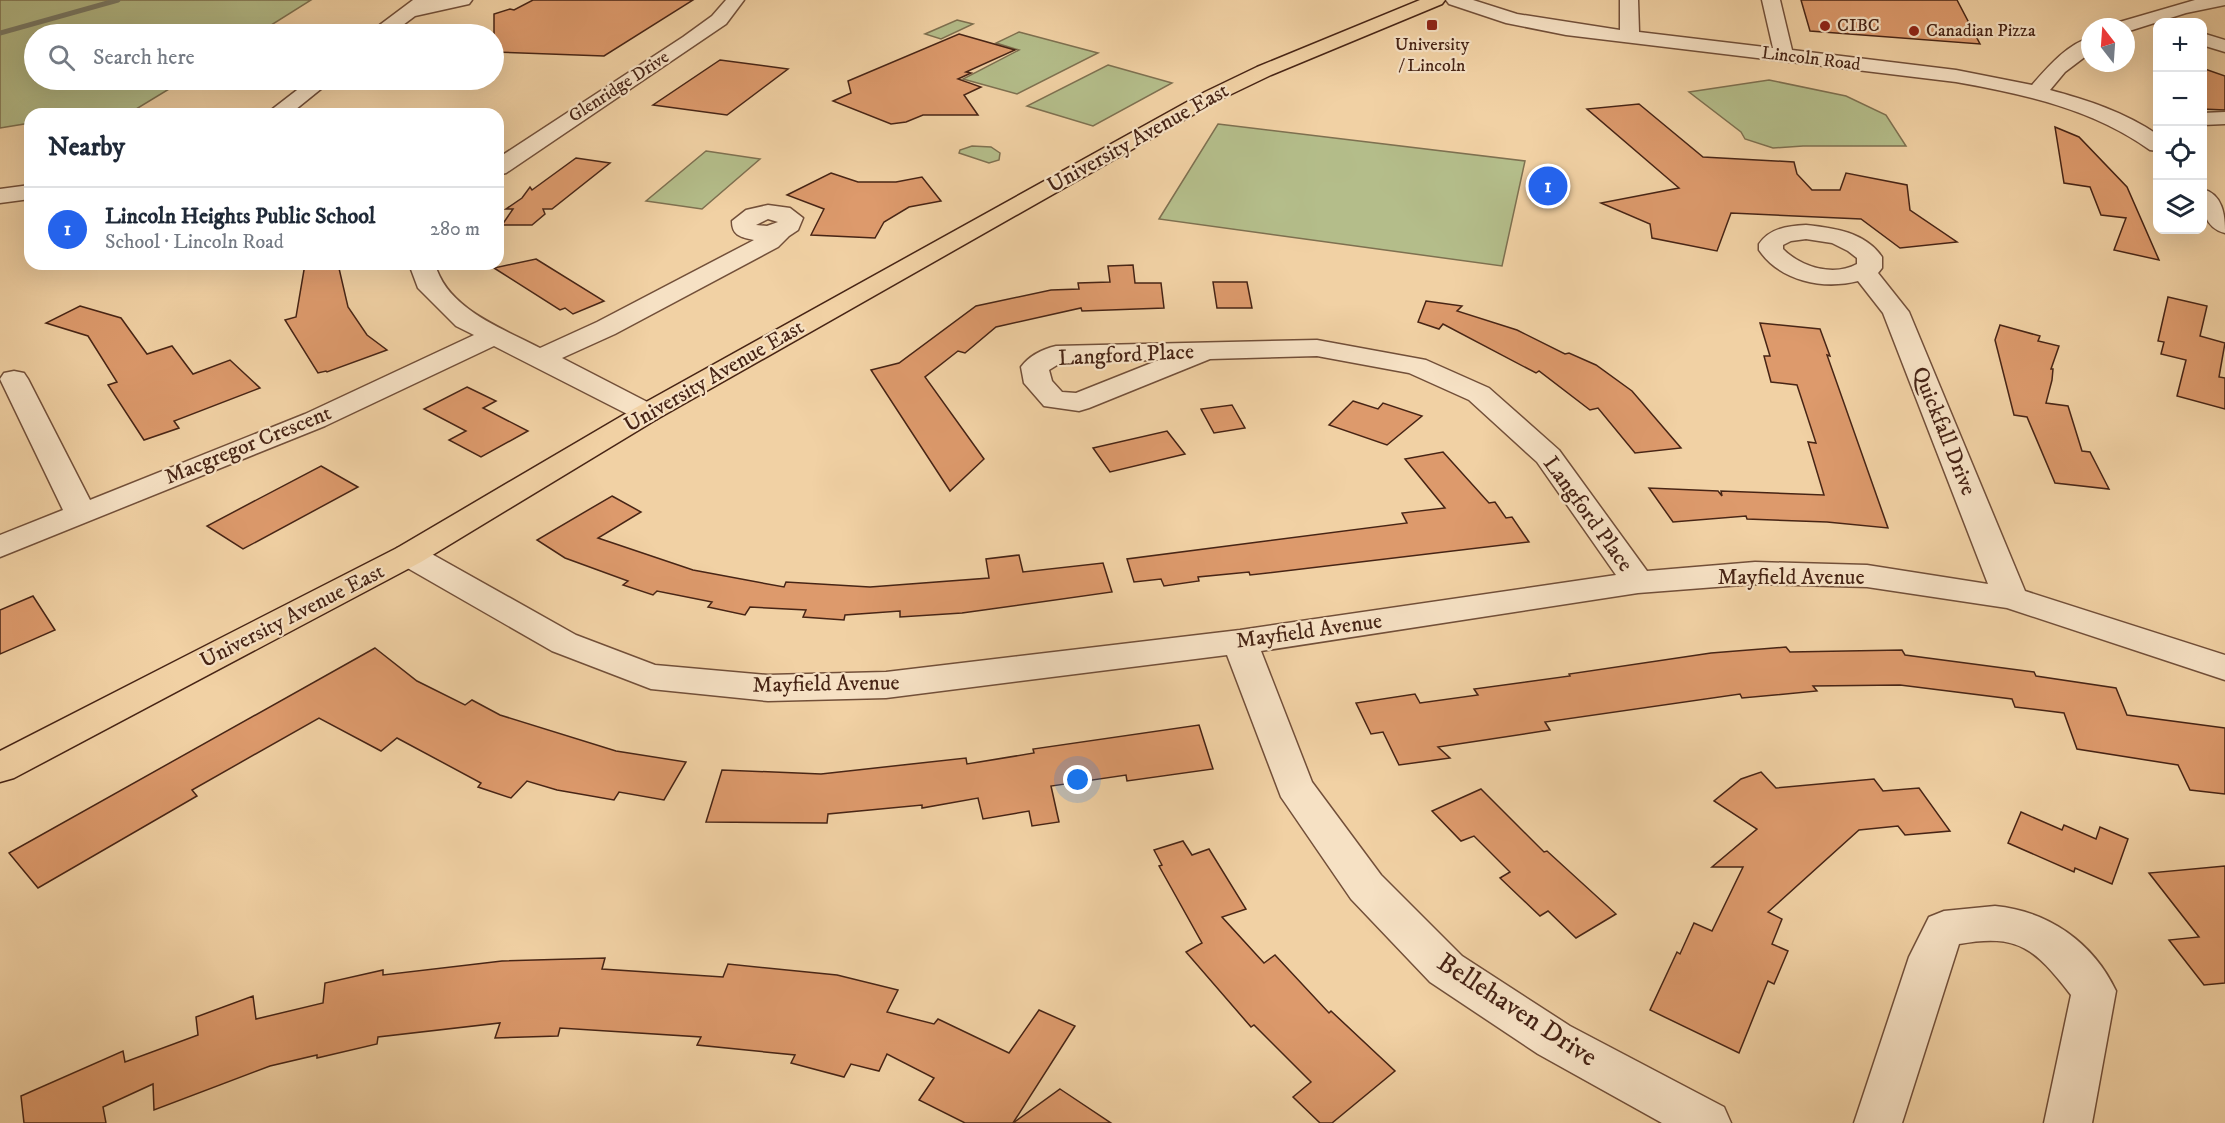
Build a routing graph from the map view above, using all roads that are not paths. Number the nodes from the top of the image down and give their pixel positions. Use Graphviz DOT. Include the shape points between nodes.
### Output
graph roads {
  1 [pos="463,0"];
  2 [pos="735,0"];
  3 [pos="1436,0"];
  4 [pos="1455,0"];
  5 [pos="1629,0"];
  6 [pos="1771,0"];
  7 [pos="2222,0"];
  8 [pos="417,6"];
  9 [pos="1538,8"];
  10 [pos="1513,19"];
  11 [pos="2150,23"];
  12 [pos="393,24"];
  13 [pos="2135,25"];
  14 [pos="1630,38"];
  15 [pos="2207,41"];
  16 [pos="2225,46"];
  17 [pos="2081,51"];
  18 [pos="1784,56"];
  19 [pos="309,90"];
  20 [pos="2036,93"];
  21 [pos="285,108"];
  22 [pos="2225,118"];
  23 [pos="2207,119"];
  24 [pos="2153,122"];
  25 [pos="2125,124"];
  26 [pos="2153,142"];
  27 [pos="504,164"];
  28 [pos="24,193"];
  29 [pos="0,196"];
  30 [pos="2207,203"];
  31 [pos="2225,226"];
  32 [pos="780,231"];
  33 [pos="424,270"];
  34 [pos="1864,272"];
  35 [pos="493,336"];
  36 [pos="1205,351"];
  37 [pos="540,358"];
  38 [pos="5,376"];
  39 [pos="647,413"];
  40 [pos="81,513"];
  41 [pos="0,548"];
  42 [pos="409,555"];
  43 [pos="1638,582"];
  44 [pos="2011,597"];
  45 [pos="1240,642"];
  46 [pos="2225,668"];
  47 [pos="0,768"];
  48 [pos="1707,1123"];
  49 [pos="1878,1123"];
  50 [pos="2068,1123"];
  1 -- 8 [label="street"];
  2 -- 27 [label="street, Glenridge Drive" via="719,20 690,41"];
  3 -- 39 [label="main road, University Avenue East" via="1212,96"];
  4 -- 10 [label="street, Lincoln Road"];
  5 -- 14 [label="street"];
  6 -- 18 [label="street"];
  7 -- 11 [label="street" via="2182,8"];
  8 -- 12 [label="street"];
  9 -- 10 [label="street"];
  10 -- 14 [label="street, Lincoln Road"];
  11 -- 13 [label="street"];
  14 -- 18 [label="street, Lincoln Road"];
  15 -- 16 [label="street"];
  17 -- 20 [label="street" via="2058,68"];
  18 -- 20 [label="street, Lincoln Road" via="1956,76"];
  19 -- 21 [label="street"];
  20 -- 25 [label="street, Lincoln Road"];
  22 -- 23 [label="street"];
  24 -- 25 [label="street"];
  25 -- 26 [label="street, Lincoln Road"];
  28 -- 29 [label="street"];
  30 -- 31 [label="street"];
  32 -- 37 [label="street" via="769,242 606,328"];
  33 -- 35 [label="street" via="427,283 465,320"];
  34 -- 44 [label="street, Quickfall Drive" via="1896,312"];
  35 -- 37 [label="street"];
  35 -- 40 [label="street, Macgregor Crescent" via="315,420"];
  36 -- 36 [label="street, Langford Place" via="1056,354 1035,368 1038,384 1054,400 1079,402"];
  36 -- 43 [label="street, Langford Place" via="1317,348 1416,366 1479,394 1548,456"];
  37 -- 39 [label="street"];
  38 -- 40 [label="street"];
  39 -- 42 [label="main road, University Avenue East"];
  40 -- 41 [label="street, Macgregor Crescent"];
  42 -- 45 [label="street, Mayfield Avenue" via="564,643 651,677 768,688 886,686"];
  42 -- 47 [label="main road, University Avenue East"];
  43 -- 44 [label="street, Mayfield Avenue" via="1755,573 1866,576"];
  43 -- 45 [label="street, Mayfield Avenue"];
  44 -- 46 [label="street, Mayfield Avenue"];
  45 -- 48 [label="street, Bellehaven Drive" via="1295,787 1374,896 1446,969 1554,1040"];
  49 -- 50 [label="street" via="1931,957 1944,929 1995,922 2037,931 2067,956 2094,991"];
}
